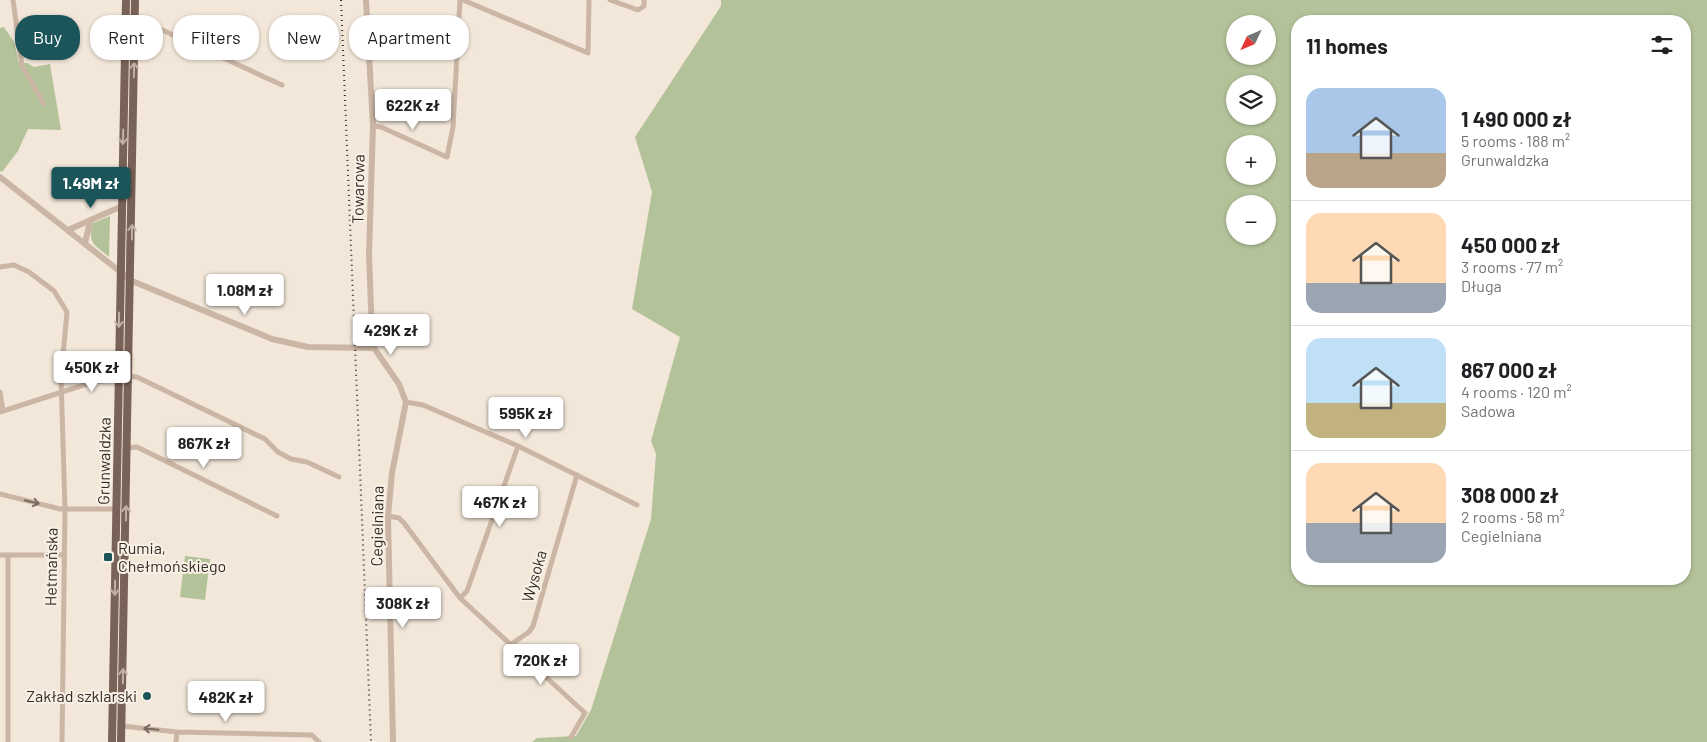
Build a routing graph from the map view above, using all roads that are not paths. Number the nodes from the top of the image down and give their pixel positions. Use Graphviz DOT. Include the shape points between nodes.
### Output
graph roads {
  1 [pos="13,0"];
  2 [pos="126,0"];
  3 [pos="135,0"];
  4 [pos="366,0"];
  5 [pos="462,0"];
  6 [pos="589,0"];
  7 [pos="610,0"];
  8 [pos="644,0"];
  9 [pos="135,15"];
  10 [pos="163,30"];
  11 [pos="135,60"];
  12 [pos="282,85"];
  13 [pos="44,104"];
  14 [pos="373,126"];
  15 [pos="0,177"];
  16 [pos="120,207"];
  17 [pos="90,222"];
  18 [pos="68,230"];
  19 [pos="85,243"];
  20 [pos="0,267"];
  21 [pos="121,272"];
  22 [pos="132,281"];
  23 [pos="374,348"];
  24 [pos="130,376"];
  25 [pos="119,379"];
  26 [pos="0,392"];
  27 [pos="62,392"];
  28 [pos="406,402"];
  29 [pos="2,412"];
  30 [pos="518,446"];
  31 [pos="127,448"];
  32 [pos="576,475"];
  33 [pos="339,477"];
  34 [pos="0,494"];
  35 [pos="637,505"];
  36 [pos="65,509"];
  37 [pos="116,510"];
  38 [pos="277,516"];
  39 [pos="388,516"];
  40 [pos="0,555"];
  41 [pos="8,555"];
  42 [pos="63,555"];
  43 [pos="460,598"];
  44 [pos="510,645"];
  45 [pos="3,722"];
  46 [pos="122,726"];
  47 [pos="177,732"];
  48 [pos="254,734"];
  49 [pos="571,737"];
  50 [pos="8,742"];
  51 [pos="62,742"];
  52 [pos="112,742"];
  53 [pos="121,742"];
  54 [pos="176,742"];
  55 [pos="254,742"];
  56 [pos="319,742"];
  57 [pos="393,742"];
  1 -- 13 [label="street" via="22,66"];
  2 -- 16 [label="main road, Grunwaldzka, one-way"];
  3 -- 9 [label="main road, Grunwaldzka"];
  4 -- 14 [label="street, Towarowa"];
  5 -- 6 [label="street" via="588,53"];
  5 -- 14 [label="street" via="453,128 447,157"];
  7 -- 8 [label="street" via="638,10 644,6"];
  10 -- 12 [label="street"];
  22 -- 11 [label="main road, Grunwaldzka, one-way"];
  14 -- 23 [label="street, Towarowa" via="370,254"];
  15 -- 18 [label="street"];
  16 -- 17 [label="street"];
  16 -- 21 [label="main road, Grunwaldzka"];
  17 -- 18 [label="street"];
  17 -- 19 [label="street"];
  18 -- 19 [label="street"];
  19 -- 21 [label="street"];
  20 -- 27 [label="street, Hetmańska" via="8,264 21,267 41,280 63,302 67,320"];
  21 -- 22 [label="street"];
  21 -- 25 [label="main road, Grunwaldzka, one-way"];
  22 -- 23 [label="street" via="272,339 319,348"];
  22 -- 24 [label="main road, Grunwaldzka"];
  23 -- 28 [label="street" via="400,384"];
  24 -- 31 [label="main road, Grunwaldzka"];
  24 -- 33 [label="street" via="265,440 291,459 308,462"];
  25 -- 27 [label="street" via="93,382"];
  25 -- 37 [label="main road, Grunwaldzka"];
  26 -- 29 [label="street"];
  27 -- 29 [label="street"];
  27 -- 36 [label="street, Hetmańska"];
  28 -- 30 [label="street"];
  28 -- 39 [label="street, Cegielniana" via="392,473"];
  30 -- 32 [label="street"];
  30 -- 43 [label="street" via="466,591"];
  31 -- 38 [label="street" via="136,446"];
  46 -- 31 [label="main road, Grunwaldzka, one-way"];
  32 -- 35 [label="street"];
  32 -- 44 [label="street, Wysoka" via="533,626"];
  34 -- 36 [label="street, one-way"];
  36 -- 37 [label="street"];
  36 -- 42 [label="street, Hetmańska"];
  37 -- 52 [label="main road, Grunwaldzka, one-way"];
  39 -- 43 [label="street" via="399,518 404,523"];
  39 -- 57 [label="street, Cegielniana"];
  40 -- 41 [label="street"];
  41 -- 42 [label="street"];
  41 -- 45 [label="street"];
  42 -- 51 [label="street, Hetmańska"];
  43 -- 44 [label="street"];
  44 -- 49 [label="street" via="585,713"];
  45 -- 50 [label="street"];
  47 -- 46 [label="street, one-way"];
  46 -- 53 [label="main road, Grunwaldzka"];
  47 -- 48 [label="street"];
  47 -- 54 [label="street"];
  48 -- 55 [label="street"];
  48 -- 56 [label="street" via="312,735"];
}
